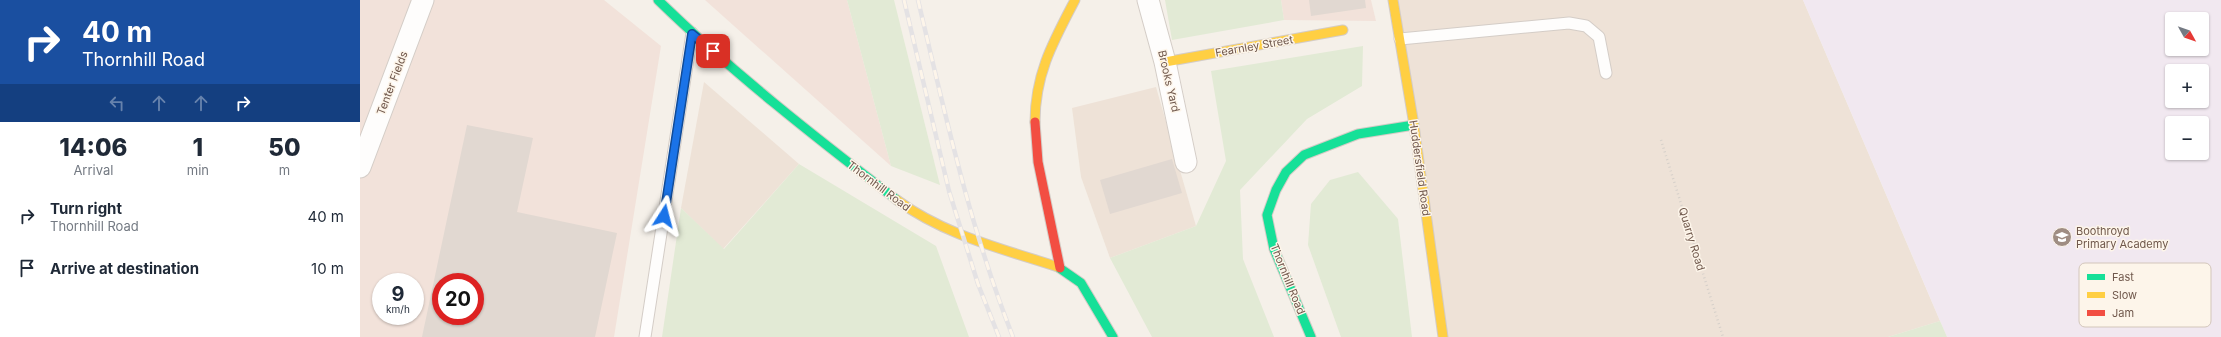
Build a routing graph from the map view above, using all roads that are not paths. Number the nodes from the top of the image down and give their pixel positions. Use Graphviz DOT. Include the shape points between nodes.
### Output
graph roads {
  1 [pos="423,0"];
  2 [pos="658,0"];
  3 [pos="1075,0"];
  4 [pos="1148,0"];
  5 [pos="1393,0"];
  6 [pos="1343,30"];
  7 [pos="692,34"];
  8 [pos="1400,39"];
  9 [pos="1165,62"];
  10 [pos="1606,73"];
  11 [pos="1414,125"];
  12 [pos="1186,162"];
  13 [pos="360,167"];
  14 [pos="1060,268"];
  15 [pos="645,337"];
  16 [pos="1113,337"];
  17 [pos="1311,337"];
  18 [pos="1443,337"];
  1 -- 13 [label="street, Tenter Fields"];
  2 -- 7 [label="main road, Thornhill Road"];
  3 -- 14 [label="main road" via="1046,56 1036,92 1034,130 1038,172"];
  4 -- 9 [label="street, Brooks Yard"];
  5 -- 8 [label="main road, Huddersfield Road"];
  6 -- 9 [label="main road, Fearnley Street"];
  7 -- 14 [label="main road, Thornhill Road" via="851,165 912,211 945,230"];
  7 -- 15 [label="lane"];
  8 -- 10 [label="lane" via="1569,23 1586,26 1599,37"];
  8 -- 11 [label="main road, Huddersfield Road"];
  9 -- 12 [label="street, Brooks Yard"];
  11 -- 17 [label="main road, Thornhill Road" via="1358,134 1304,155 1286,172 1276,190 1267,215 1274,249"];
  11 -- 18 [label="main road, Huddersfield Road"];
  14 -- 16 [label="main road, Thornhill Road" via="1081,283"];
}
